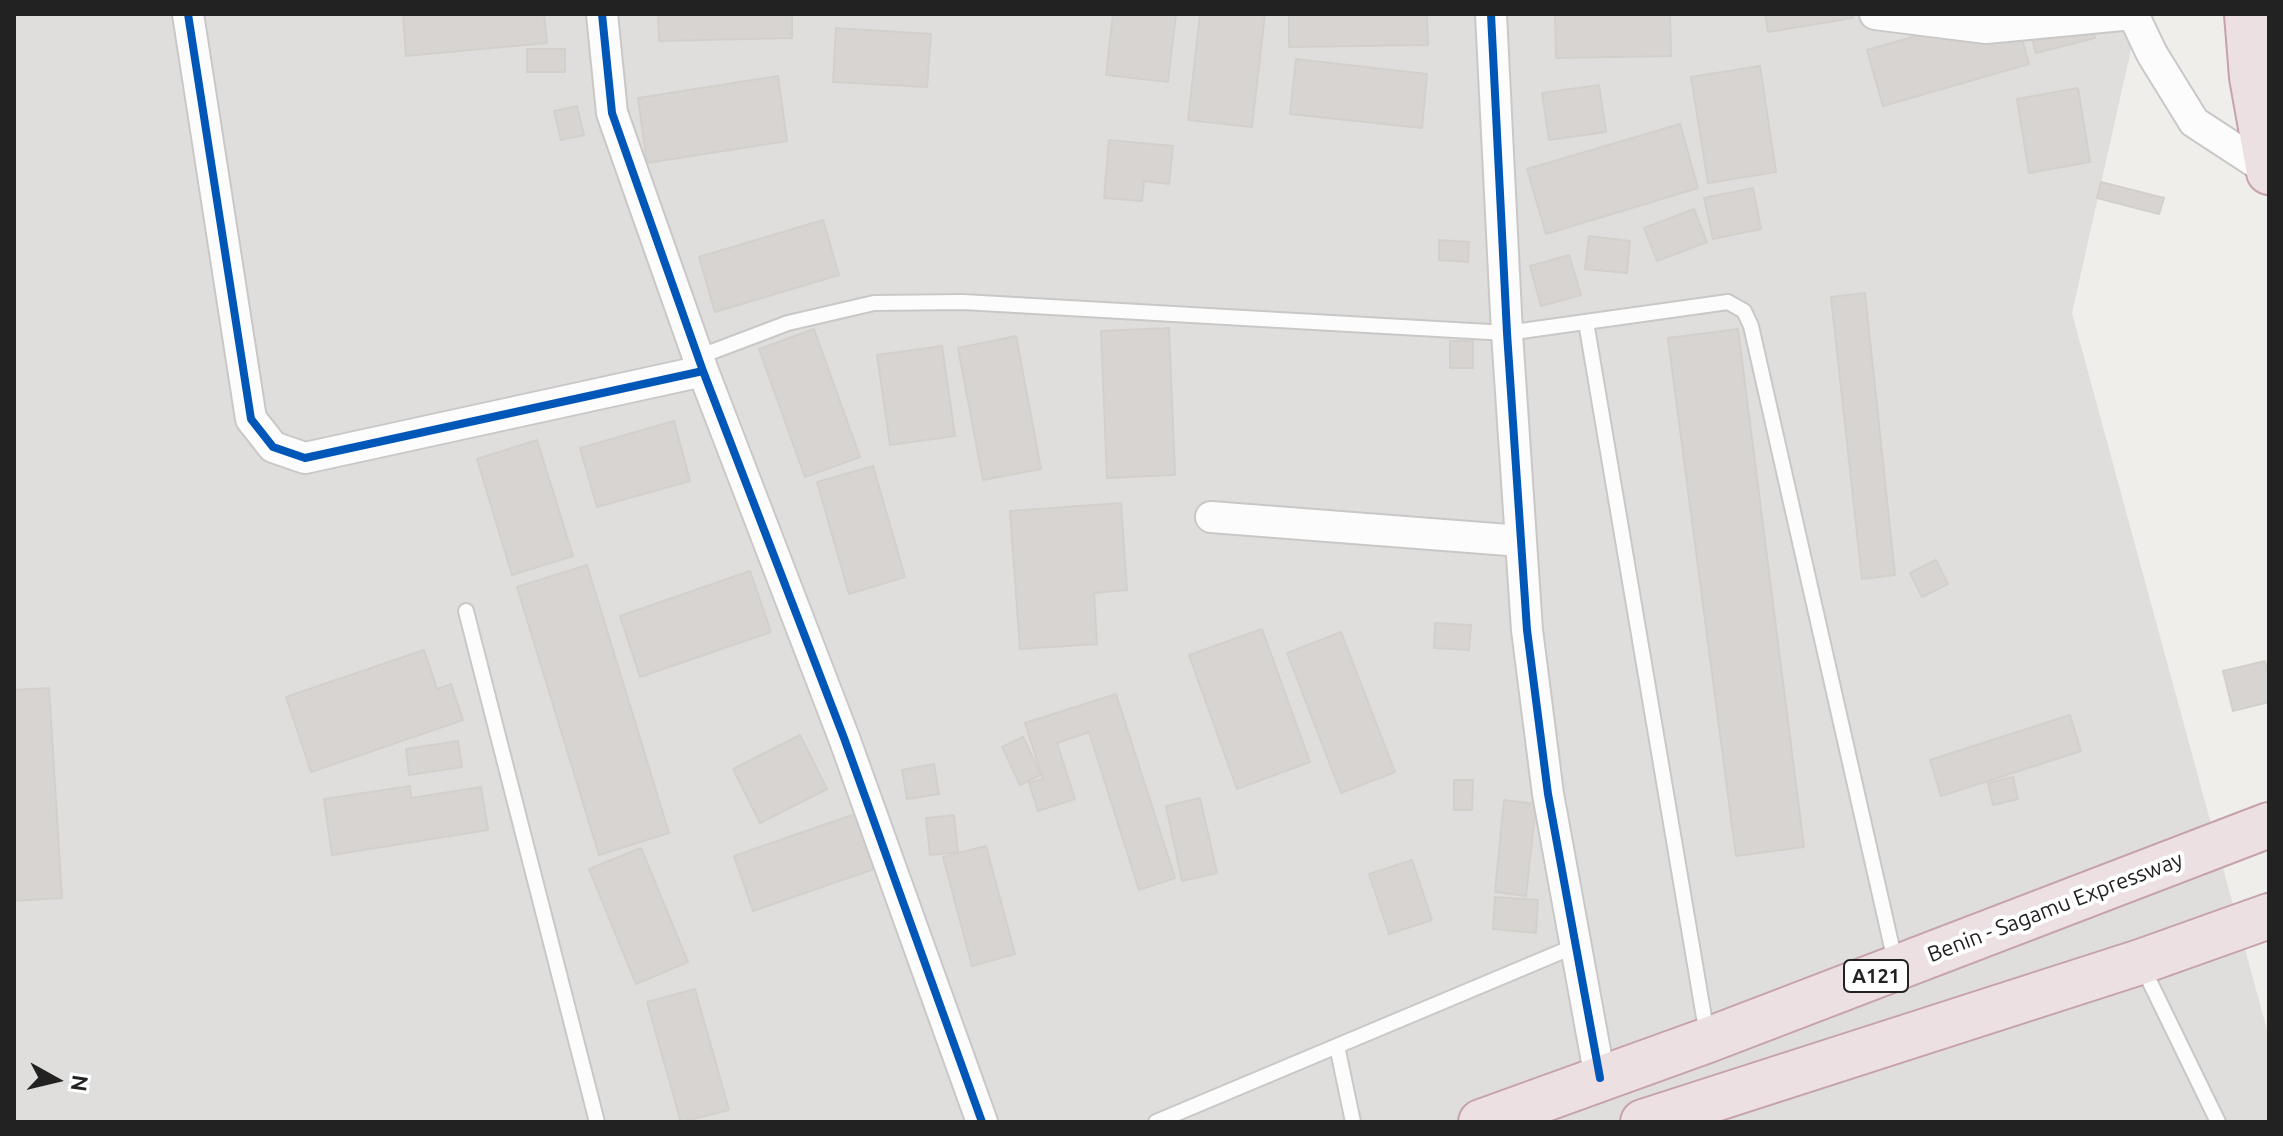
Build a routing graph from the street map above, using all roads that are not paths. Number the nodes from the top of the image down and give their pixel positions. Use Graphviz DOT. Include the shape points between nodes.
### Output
graph roads {
  1 [pos="188,14"];
  2 [pos="602,14"];
  3 [pos="1491,14"];
  4 [pos="1875,14"];
  5 [pos="2133,14"];
  6 [pos="2247,14"];
  7 [pos="2269,171"];
  8 [pos="1586,322"];
  9 [pos="1507,333"];
  10 [pos="701,364"];
  11 [pos="1211,517"];
  12 [pos="1521,541"];
  13 [pos="466,611"];
  14 [pos="2269,825"];
  15 [pos="2269,916"];
  16 [pos="1575,946"];
  17 [pos="2140,962"];
  18 [pos="1897,968"];
  19 [pos="1708,1040"];
  20 [pos="1337,1046"];
  21 [pos="1600,1078"];
  22 [pos="1651,1120"];
  23 [pos="597,1122"];
  24 [pos="982,1122"];
  25 [pos="1156,1122"];
  26 [pos="1353,1122"];
  27 [pos="1481,1122"];
  28 [pos="2218,1122"];
  1 -- 10 [label="street" via="251,419 273,447 305,458"];
  2 -- 10 [label="street" via="612,113"];
  3 -- 9 [label="street"];
  4 -- 5 [label="street" via="1986,28"];
  5 -- 7 [label="street" via="2194,122"];
  6 -- 7 [label="highway"];
  8 -- 9 [label="lane"];
  8 -- 18 [label="lane" via="1728,302 1744,311"];
  8 -- 19 [label="lane"];
  9 -- 10 [label="lane" via="963,302 874,303 788,323"];
  9 -- 12 [label="street"];
  10 -- 24 [label="street" via="844,738"];
  11 -- 12 [label="street"];
  12 -- 16 [label="street" via="1539,732"];
  13 -- 23 [label="lane"];
  14 -- 18 [label="highway, Benin - Sagamu Expressway / A121"];
  15 -- 17 [label="highway"];
  16 -- 20 [label="lane"];
  16 -- 21 [label="street"];
  17 -- 22 [label="highway"];
  17 -- 28 [label="lane"];
  18 -- 19 [label="highway, Benin - Sagamu Expressway / A121"];
  19 -- 21 [label="highway, Benin - Sagamu Expressway / A121"];
  20 -- 25 [label="lane"];
  20 -- 26 [label="lane"];
  21 -- 27 [label="highway, Benin - Sagamu Expressway / A121"];
}
